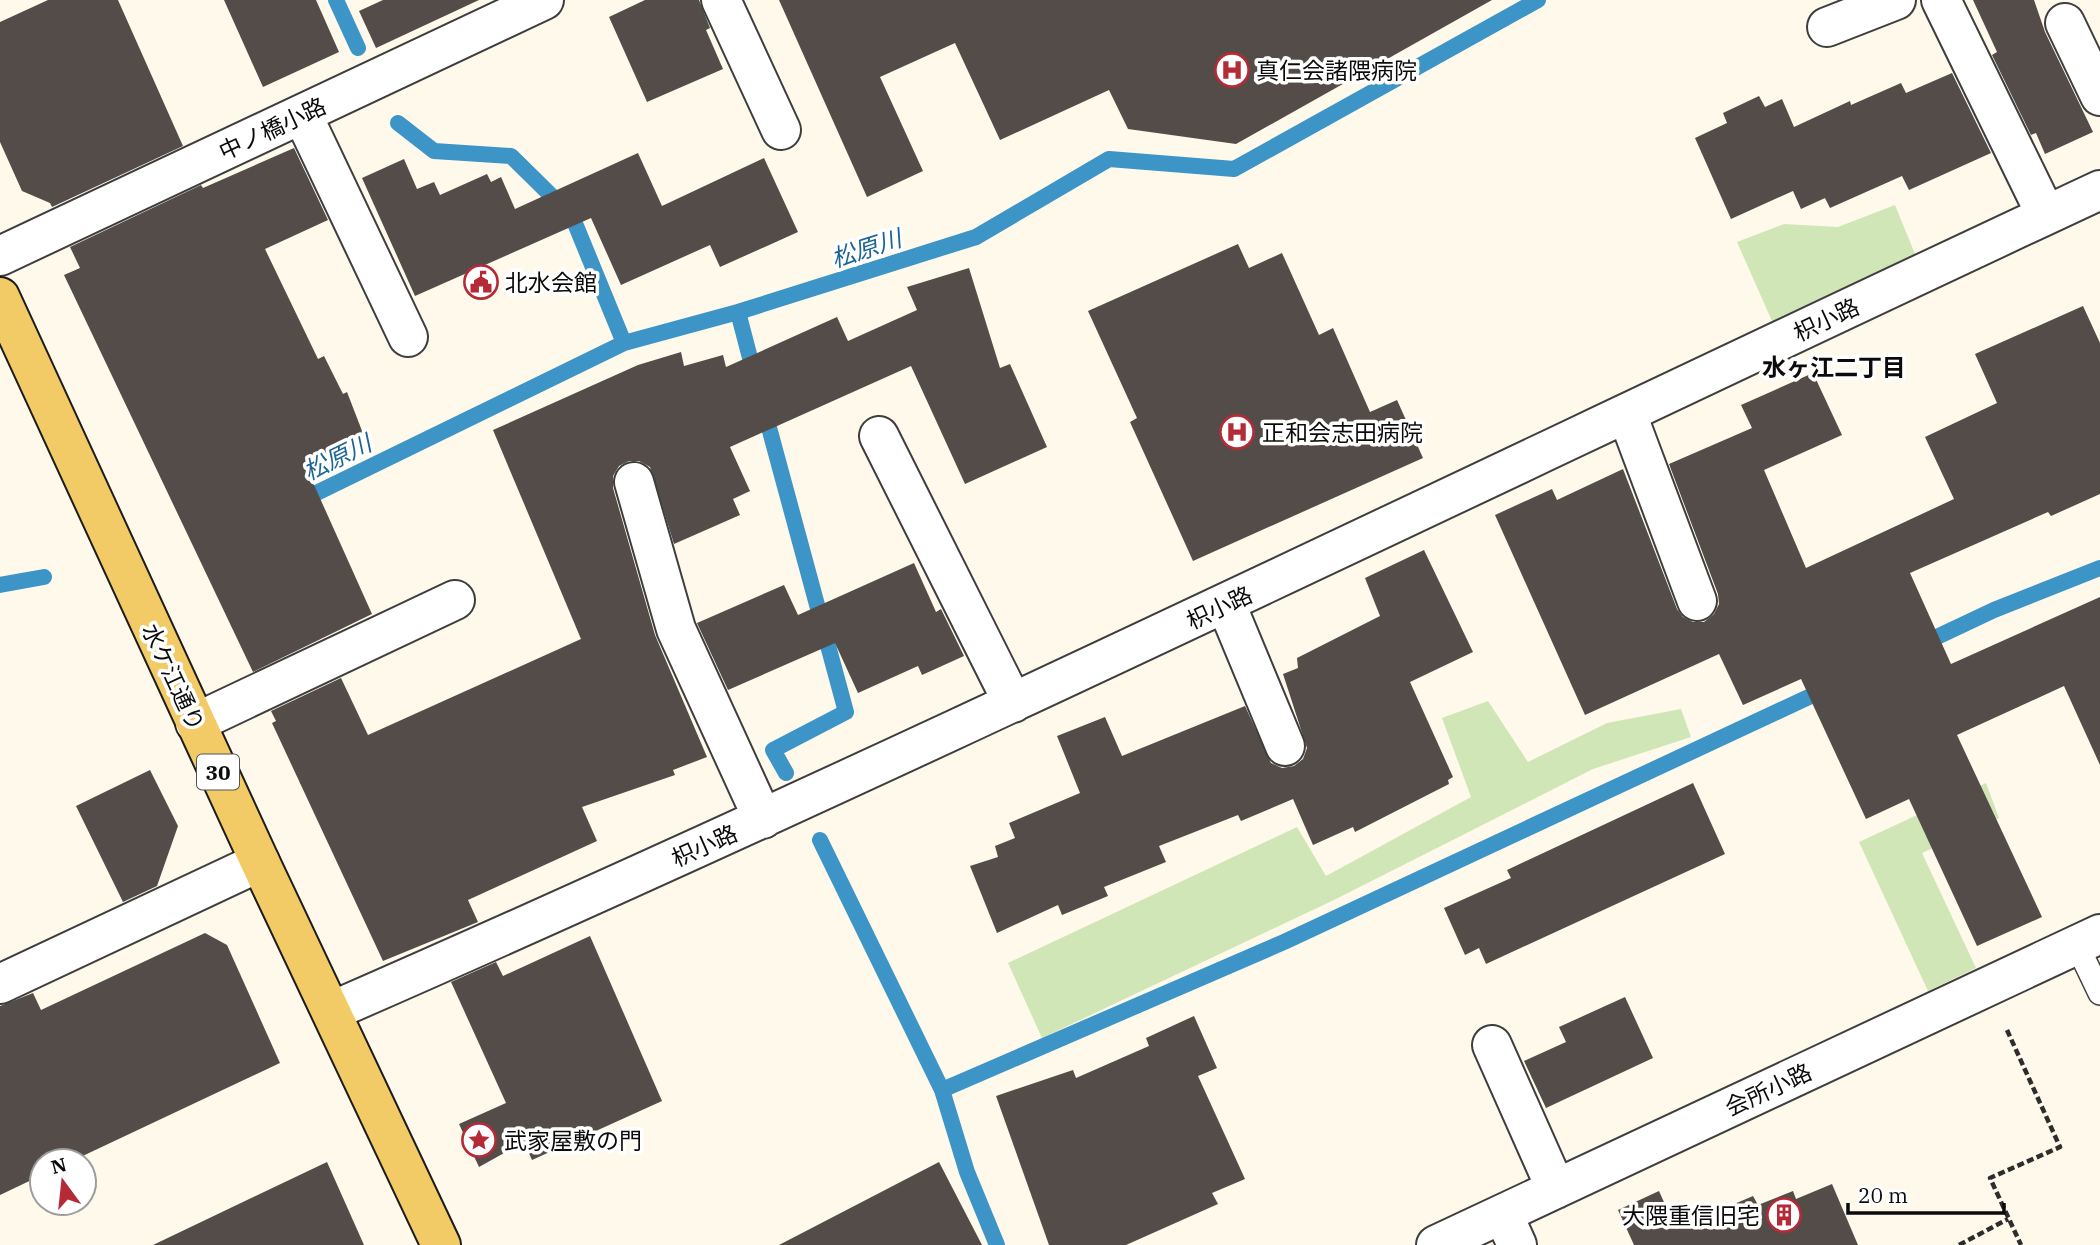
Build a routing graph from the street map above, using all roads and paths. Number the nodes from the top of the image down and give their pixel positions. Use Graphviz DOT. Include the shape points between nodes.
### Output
graph roads {
  1 [pos="544,0"];
  2 [pos="721,0"];
  3 [pos="1896,0"];
  4 [pos="1941,0"];
  5 [pos="2065,23"];
  6 [pos="1827,27"];
  7 [pos="2100,96"];
  8 [pos="302,114"];
  9 [pos="781,130"];
  10 [pos="2100,190"];
  11 [pos="2046,215"];
  12 [pos="0,256"];
  13 [pos="0,297"];
  14 [pos="408,337"];
  15 [pos="1627,414"];
  16 [pos="879,436"];
  17 [pos="634,482"];
  18 [pos="455,600"];
  19 [pos="1697,601"];
  20 [pos="1226,604"];
  21 [pos="1013,703"];
  22 [pos="195,723"];
  23 [pos="1285,746"];
  24 [pos="763,819"];
  25 [pos="260,862"];
  26 [pos="2088,939"];
  27 [pos="0,984"];
  28 [pos="1987,987"];
  29 [pos="2100,993"];
  30 [pos="332,1011"];
  31 [pos="1492,1045"];
  32 [pos="1556,1189"];
  33 [pos="2008,1219"];
  34 [pos="1510,1229"];
  35 [pos="441,1245"];
  36 [pos="1436,1245"];
  37 [pos="1959,1245"];
  38 [pos="2021,1245"];
  1 -- 8 [label="street, 中ノ橋小路"];
  2 -- 9 [label="street"];
  3 -- 6 [label="street"];
  4 -- 11 [label="street"];
  5 -- 7 [label="street"];
  8 -- 12 [label="street, 中ノ橋小路"];
  8 -- 14 [label="street"];
  10 -- 11 [label="street, 枳小路"];
  11 -- 15 [label="street, 枳小路"];
  13 -- 22 [label="main road, 水ケ江通り / 30"];
  15 -- 19 [label="street"];
  15 -- 20 [label="street, 枳小路"];
  16 -- 21 [label="street"];
  17 -- 24 [label="street" via="676,629"];
  18 -- 22 [label="street"];
  20 -- 21 [label="street, 枳小路"];
  20 -- 23 [label="street"];
  21 -- 24 [label="street, 枳小路"];
  22 -- 25 [label="main road, 水ケ江通り / 30"];
  24 -- 30 [label="street, 枳小路"];
  25 -- 27 [label="street"];
  25 -- 30 [label="main road, 水ケ江通り / 30"];
  26 -- 28 [label="street, 会所小路"];
  26 -- 29 [label="lane"];
  28 -- 32 [label="street, 会所小路"];
  28 -- 33 [label="path" via="2060,1147 1990,1178"];
  30 -- 35 [label="main road, 水ケ江通り / 30"];
  31 -- 32 [label="street"];
  32 -- 34 [label="street, 会所小路"];
  33 -- 37 [label="path"];
  33 -- 38 [label="path"];
  34 -- 36 [label="street, 会所小路"];
}
